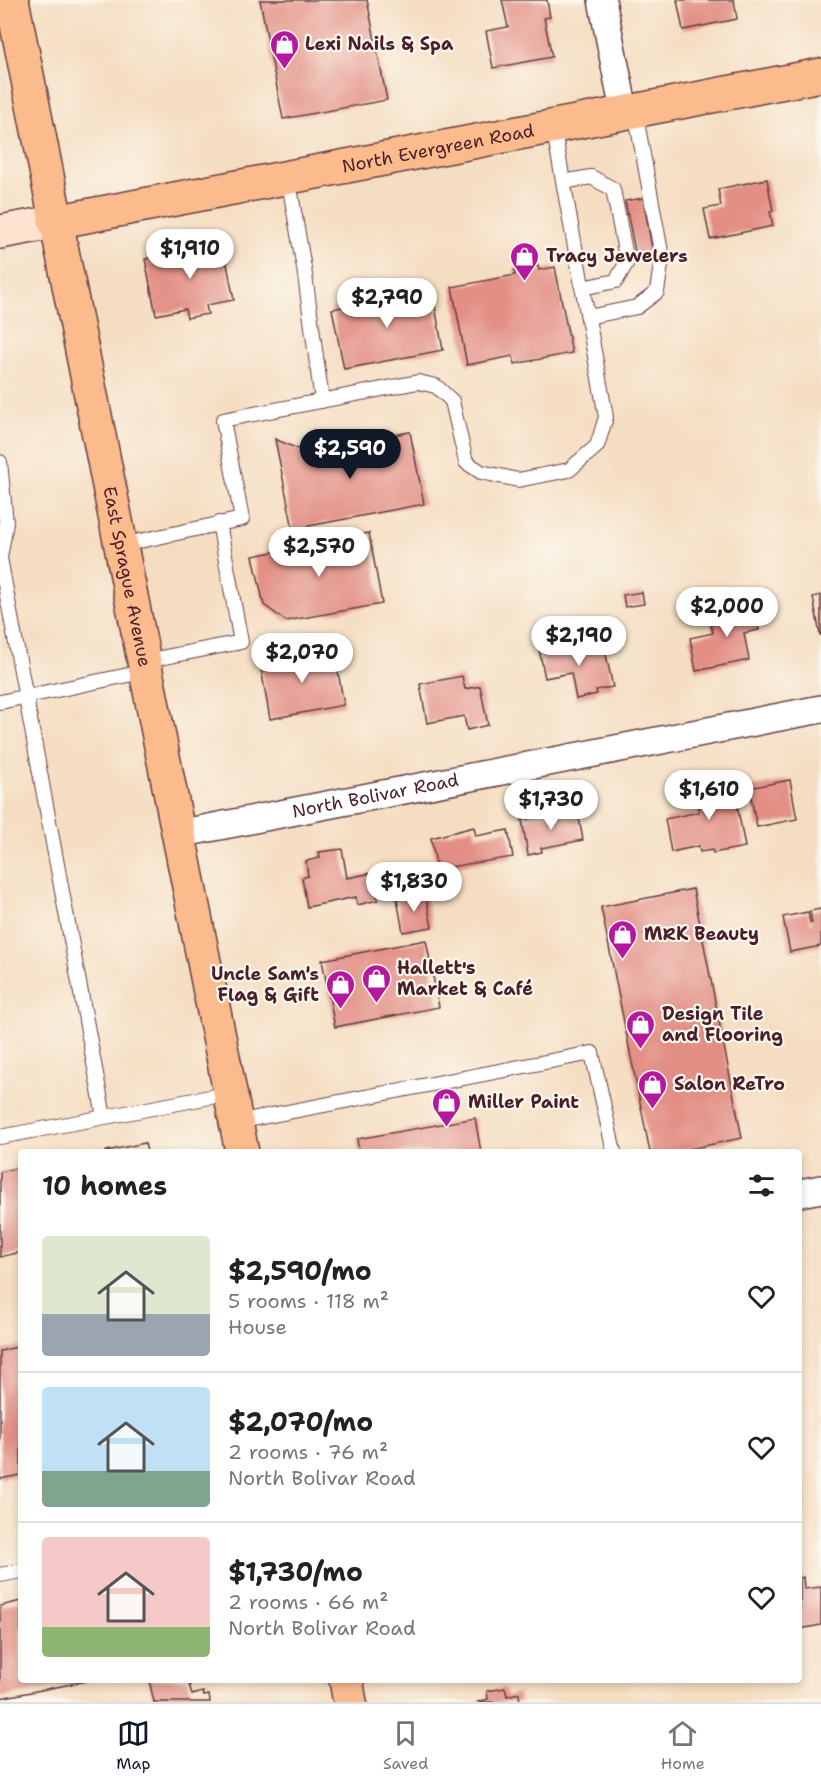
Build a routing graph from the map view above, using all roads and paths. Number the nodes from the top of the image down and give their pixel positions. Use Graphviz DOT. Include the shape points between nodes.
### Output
graph roads {
  1 [pos="12,0"];
  2 [pos="603,0"];
  3 [pos="821,75"];
  4 [pos="629,110"];
  5 [pos="553,125"];
  6 [pos="288,177"];
  7 [pos="563,182"];
  8 [pos="55,222"];
  9 [pos="0,232"];
  10 [pos="582,288"];
  11 [pos="588,317"];
  12 [pos="322,401"];
  13 [pos="0,462"];
  14 [pos="219,524"];
  15 [pos="121,544"];
  16 [pos="0,558"];
  17 [pos="146,666"];
  18 [pos="26,697"];
  19 [pos="0,702"];
  20 [pos="821,709"];
  21 [pos="178,834"];
  22 [pos="104,1117"];
  23 [pos="236,1122"];
  24 [pos="0,1137"];
  25 [pos="613,1149"];
  26 [pos="821,1189"];
  27 [pos="802,1194"];
  28 [pos="18,1572"];
  29 [pos="0,1575"];
  30 [pos="347,1683"];
  31 [pos="350,1702"];
  1 -- 8 [label="main road, East Sprague Avenue"];
  2 -- 4 [label="street"];
  3 -- 4 [label="main road, North Evergreen Road"];
  4 -- 5 [label="main road, North Evergreen Road"];
  4 -- 11 [label="lane" via="662,257 657,292 637,307"];
  5 -- 6 [label="main road, North Evergreen Road"];
  5 -- 7 [label="lane"];
  6 -- 8 [label="main road, North Evergreen Road"];
  6 -- 12 [label="lane"];
  7 -- 10 [label="lane"];
  7 -- 10 [label="lane" via="591,177 613,189 627,262 616,282"];
  8 -- 9 [label="main road"];
  8 -- 15 [label="main road, East Sprague Avenue"];
  10 -- 11 [label="lane"];
  11 -- 12 [label="lane" via="606,417 597,446 568,470 518,480 481,472 466,462 452,401 436,386 418,382"];
  12 -- 14 [label="lane" via="223,420 242,519"];
  13 -- 16 [label="lane" via="6,523"];
  14 -- 15 [label="lane"];
  14 -- 17 [label="lane" via="241,642"];
  15 -- 17 [label="main road, East Sprague Avenue"];
  16 -- 18 [label="lane"];
  17 -- 18 [label="lane"];
  17 -- 21 [label="main road, East Sprague Avenue"];
  18 -- 19 [label="lane"];
  18 -- 22 [label="lane"];
  20 -- 21 [label="street, North Bolivar Road"];
  21 -- 23 [label="main road, East Sprague Avenue"];
  22 -- 23 [label="lane"];
  22 -- 24 [label="lane"];
  23 -- 25 [label="lane" via="592,1053"];
  26 -- 27 [label="street"];
  28 -- 29 [label="lane"];
  30 -- 31 [label="main road"];
}
